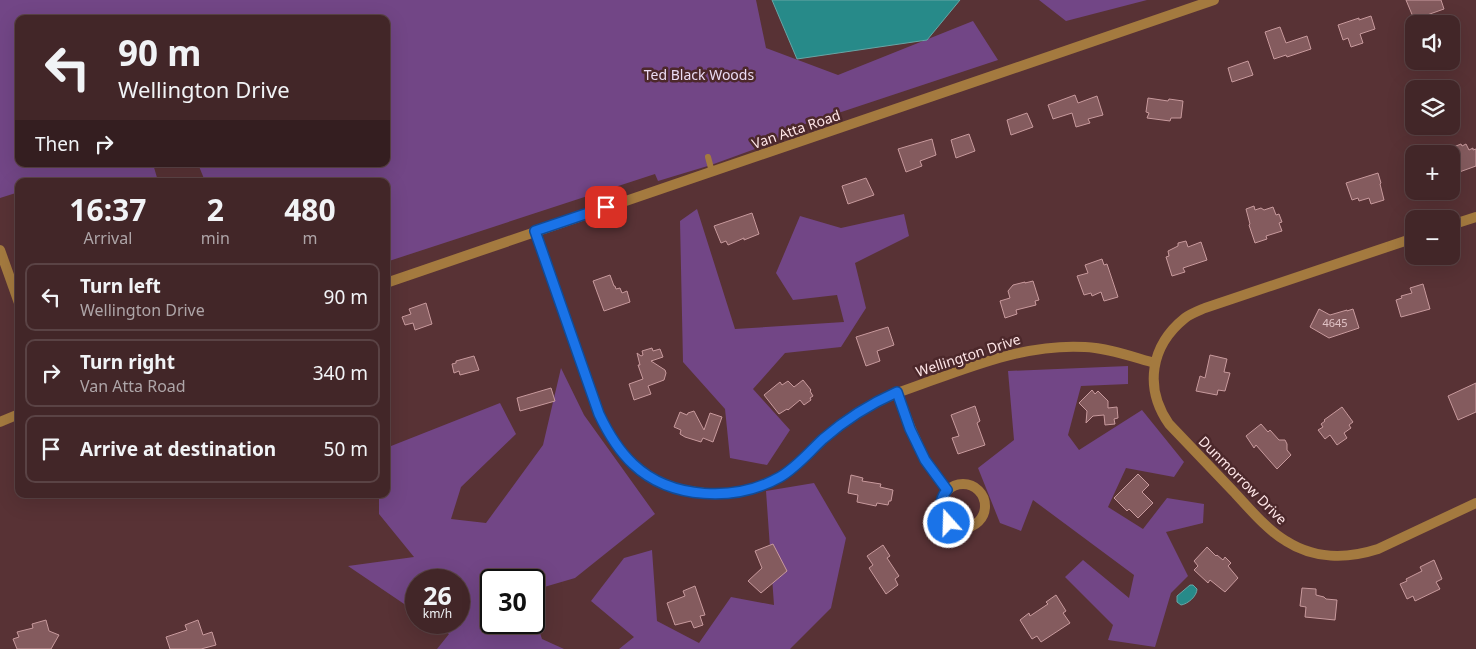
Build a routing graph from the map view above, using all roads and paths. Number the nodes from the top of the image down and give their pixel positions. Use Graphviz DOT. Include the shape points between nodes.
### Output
graph roads {
  1 [pos="1214,0"];
  2 [pos="708,157"];
  3 [pos="712,172"];
  4 [pos="1476,217"];
  5 [pos="1460,222"];
  6 [pos="535,231"];
  7 [pos="1405,241"];
  8 [pos="0,250"];
  9 [pos="390,282"];
  10 [pos="15,292"];
  11 [pos="1156,362"];
  12 [pos="897,392"];
  13 [pos="15,416"];
  14 [pos="0,422"];
  15 [pos="947,490"];
  16 [pos="1476,503"];
  1 -- 3 [label="street, Van Atta Road"];
  2 -- 3 [label="lane"];
  3 -- 6 [label="street, Van Atta Road"];
  4 -- 5 [label="street"];
  6 -- 9 [label="street, Van Atta Road"];
  6 -- 12 [label="street, Wellington Drive" via="599,414 621,451 634,465 657,480 677,488 715,494 736,493 759,486 788,471 857,413"];
  7 -- 11 [label="street" via="1186,317 1164,340"];
  8 -- 10 [label="street"];
  11 -- 12 [label="street, Wellington Drive" via="1086,347 1045,347 1004,356"];
  11 -- 16 [label="street, Dunmorrow Drive" via="1156,396 1169,424 1273,531 1286,542 1306,551 1331,556 1367,553"];
  12 -- 15 [label="street" via="925,460"];
  13 -- 14 [label="street"];
  15 -- 15 [label="street" via="942,497 941,508 949,523 960,528 977,524 986,509 984,497 977,488 960,483"];
}
